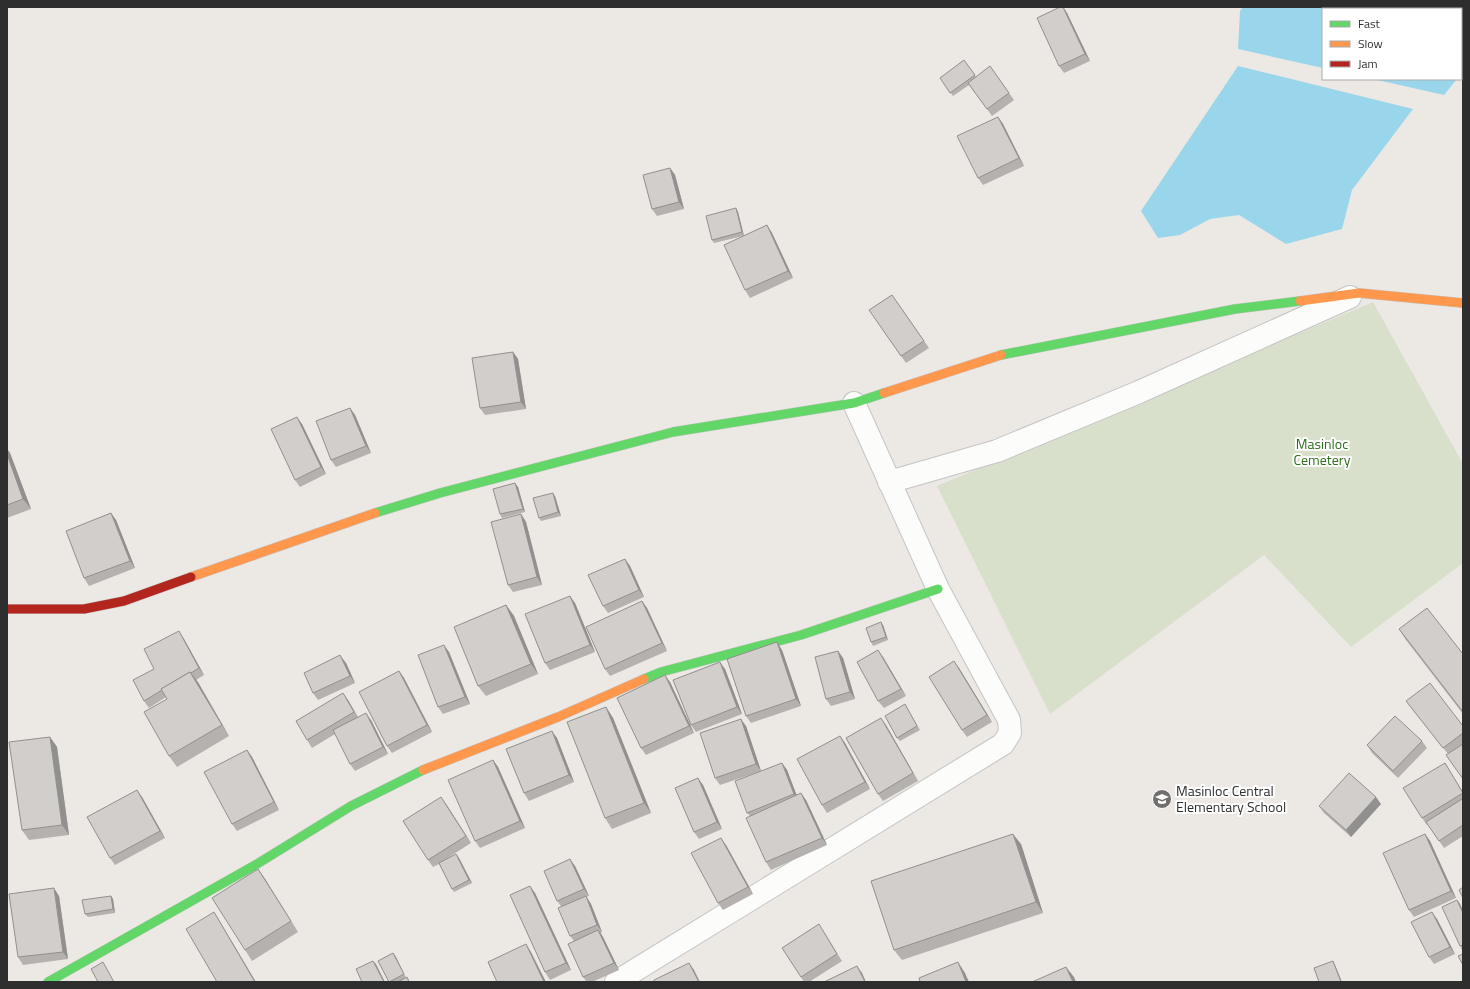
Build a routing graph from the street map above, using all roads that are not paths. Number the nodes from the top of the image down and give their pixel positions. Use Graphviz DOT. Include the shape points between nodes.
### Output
graph roads {
  1 [pos="1358,293"];
  2 [pos="1463,303"];
  3 [pos="854,403"];
  4 [pos="890,482"];
  5 [pos="938,589"];
  6 [pos="7,609"];
  7 [pos="48,982"];
  8 [pos="616,982"];
  1 -- 2 [label="street"];
  1 -- 3 [label="street" via="1235,310 1009,352"];
  1 -- 4 [label="street" via="1139,392 997,451"];
  3 -- 4 [label="street"];
  3 -- 6 [label="street" via="673,432 533,467 353,519 124,601 84,609"];
  4 -- 5 [label="street"];
  5 -- 7 [label="street" via="801,635 661,672 558,717 411,775 351,806 257,864"];
  5 -- 8 [label="street" via="1009,720 1010,733 1003,744"];
}
